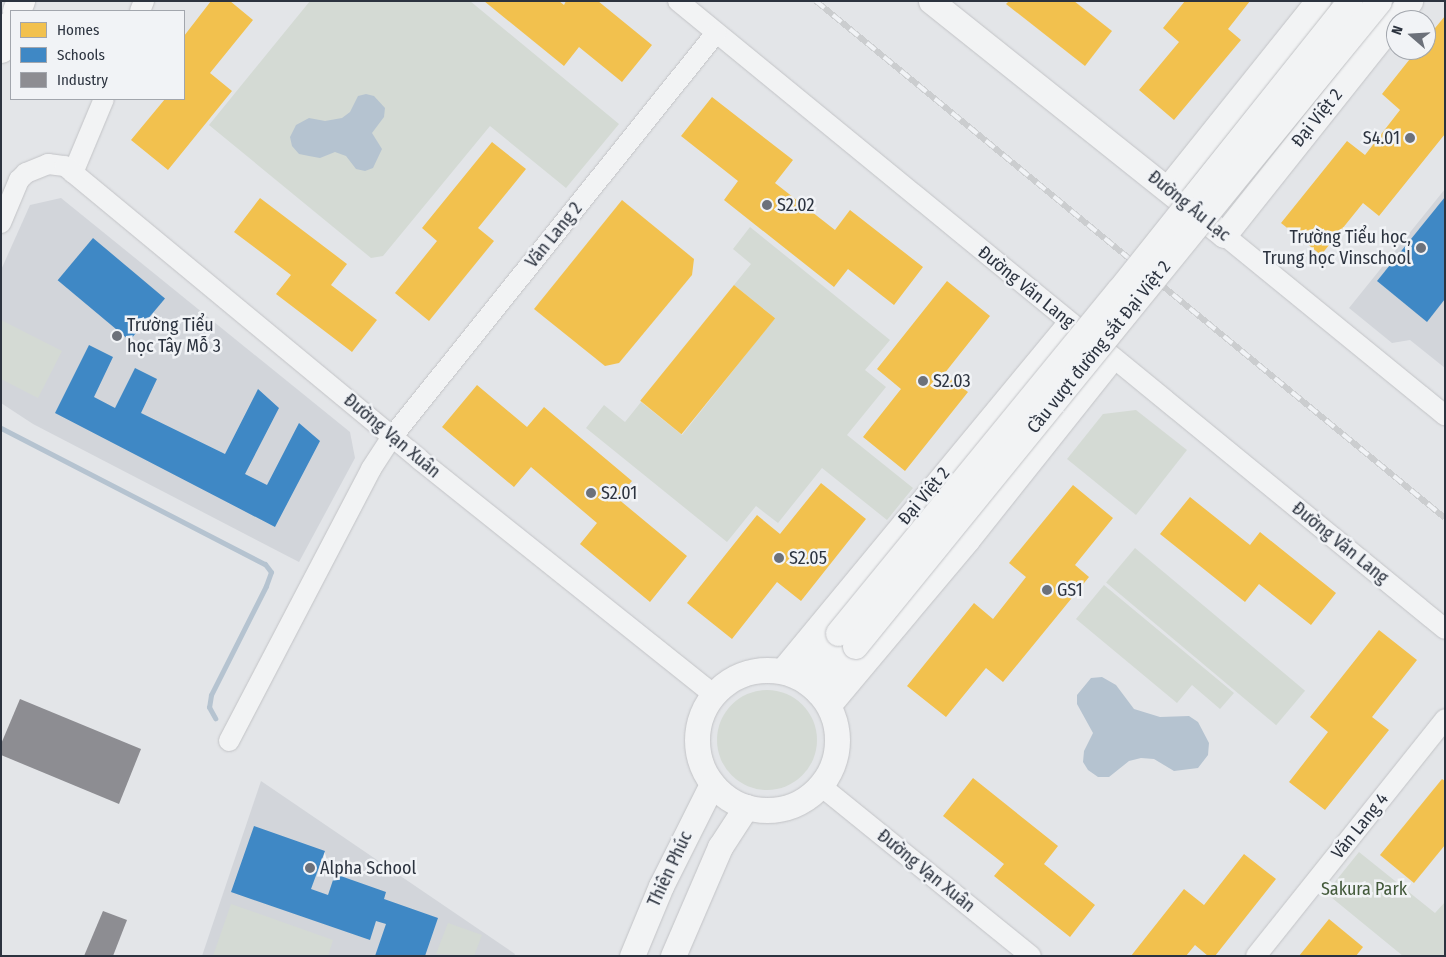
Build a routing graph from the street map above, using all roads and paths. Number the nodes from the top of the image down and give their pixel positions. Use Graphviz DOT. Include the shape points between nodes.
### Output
graph roads {
  1 [pos="678,1"];
  2 [pos="931,1"];
  3 [pos="1318,1"];
  4 [pos="1350,1"];
  5 [pos="1379,1"];
  6 [pos="1410,1"];
  7 [pos="10,27"];
  8 [pos="716,33"];
  9 [pos="1,49"];
  10 [pos="104,100"];
  11 [pos="73,173"];
  12 [pos="1168,188"];
  13 [pos="1,223"];
  14 [pos="1224,235"];
  15 [pos="1069,322"];
  16 [pos="1114,360"];
  17 [pos="1445,415"];
  18 [pos="392,436"];
  19 [pos="1445,629"];
  20 [pos="847,640"];
  21 [pos="807,687"];
  22 [pos="714,695"];
  23 [pos="1445,719"];
  24 [pos="229,741"];
  25 [pos="712,784"];
  26 [pos="820,786"];
  27 [pos="746,807"];
  28 [pos="632,956"];
  29 [pos="673,956"];
  30 [pos="1031,956"];
  31 [pos="1256,956"];
  1 -- 8 [label="street, Đường Văn Lang"];
  2 -- 12 [label="street, Đường Âu Lạc"];
  3 -- 12 [label="street"];
  4 -- 20 [label="street, Cầu vượt đường sắt Đại Việt 2, bridge" via="1119,290"];
  5 -- 20 [label="street, Cầu vượt đường sắt Đại Việt 2, bridge"];
  6 -- 14 [label="street, Đại Việt 2"];
  7 -- 9 [label="main road"];
  8 -- 15 [label="street, Đường Văn Lang"];
  8 -- 18 [label="street, Văn Lang 2"];
  10 -- 11 [label="street"];
  11 -- 13 [label="street, Đường Vạn Xuân" via="58,163 26,173 19,180"];
  11 -- 18 [label="street, Đường Vạn Xuân"];
  12 -- 14 [label="street, Đường Âu Lạc"];
  14 -- 17 [label="street, Đường Âu Lạc"];
  15 -- 16 [label="street, Đường Văn Lang"];
  15 -- 21 [label="street, Đại Việt 2"];
  16 -- 19 [label="street, Đường Văn Lang"];
  16 -- 21 [label="street" via="970,541"];
  18 -- 22 [label="street, Đường Vạn Xuân"];
  18 -- 24 [label="street, Văn Lang 2" via="371,468"];
  20 -- 21 [label="street, Cầu vượt đường sắt Đại Việt 2"];
  21 -- 22 [label="street" via="748,672"];
  21 -- 26 [label="street" via="835,721 837,748 831,768"];
  22 -- 25 [label="street" via="701,719 697,746 702,766"];
  23 -- 31 [label="street, Văn Lang 4"];
  25 -- 27 [label="street" via="733,802"];
  25 -- 28 [label="street, Thiên Phúc" via="661,886"];
  26 -- 27 [label="street" via="799,803 786,808 759,810"];
  26 -- 30 [label="street, Đường Vạn Xuân"];
  27 -- 29 [label="street, Thiên Phúc" via="720,847"];
}
